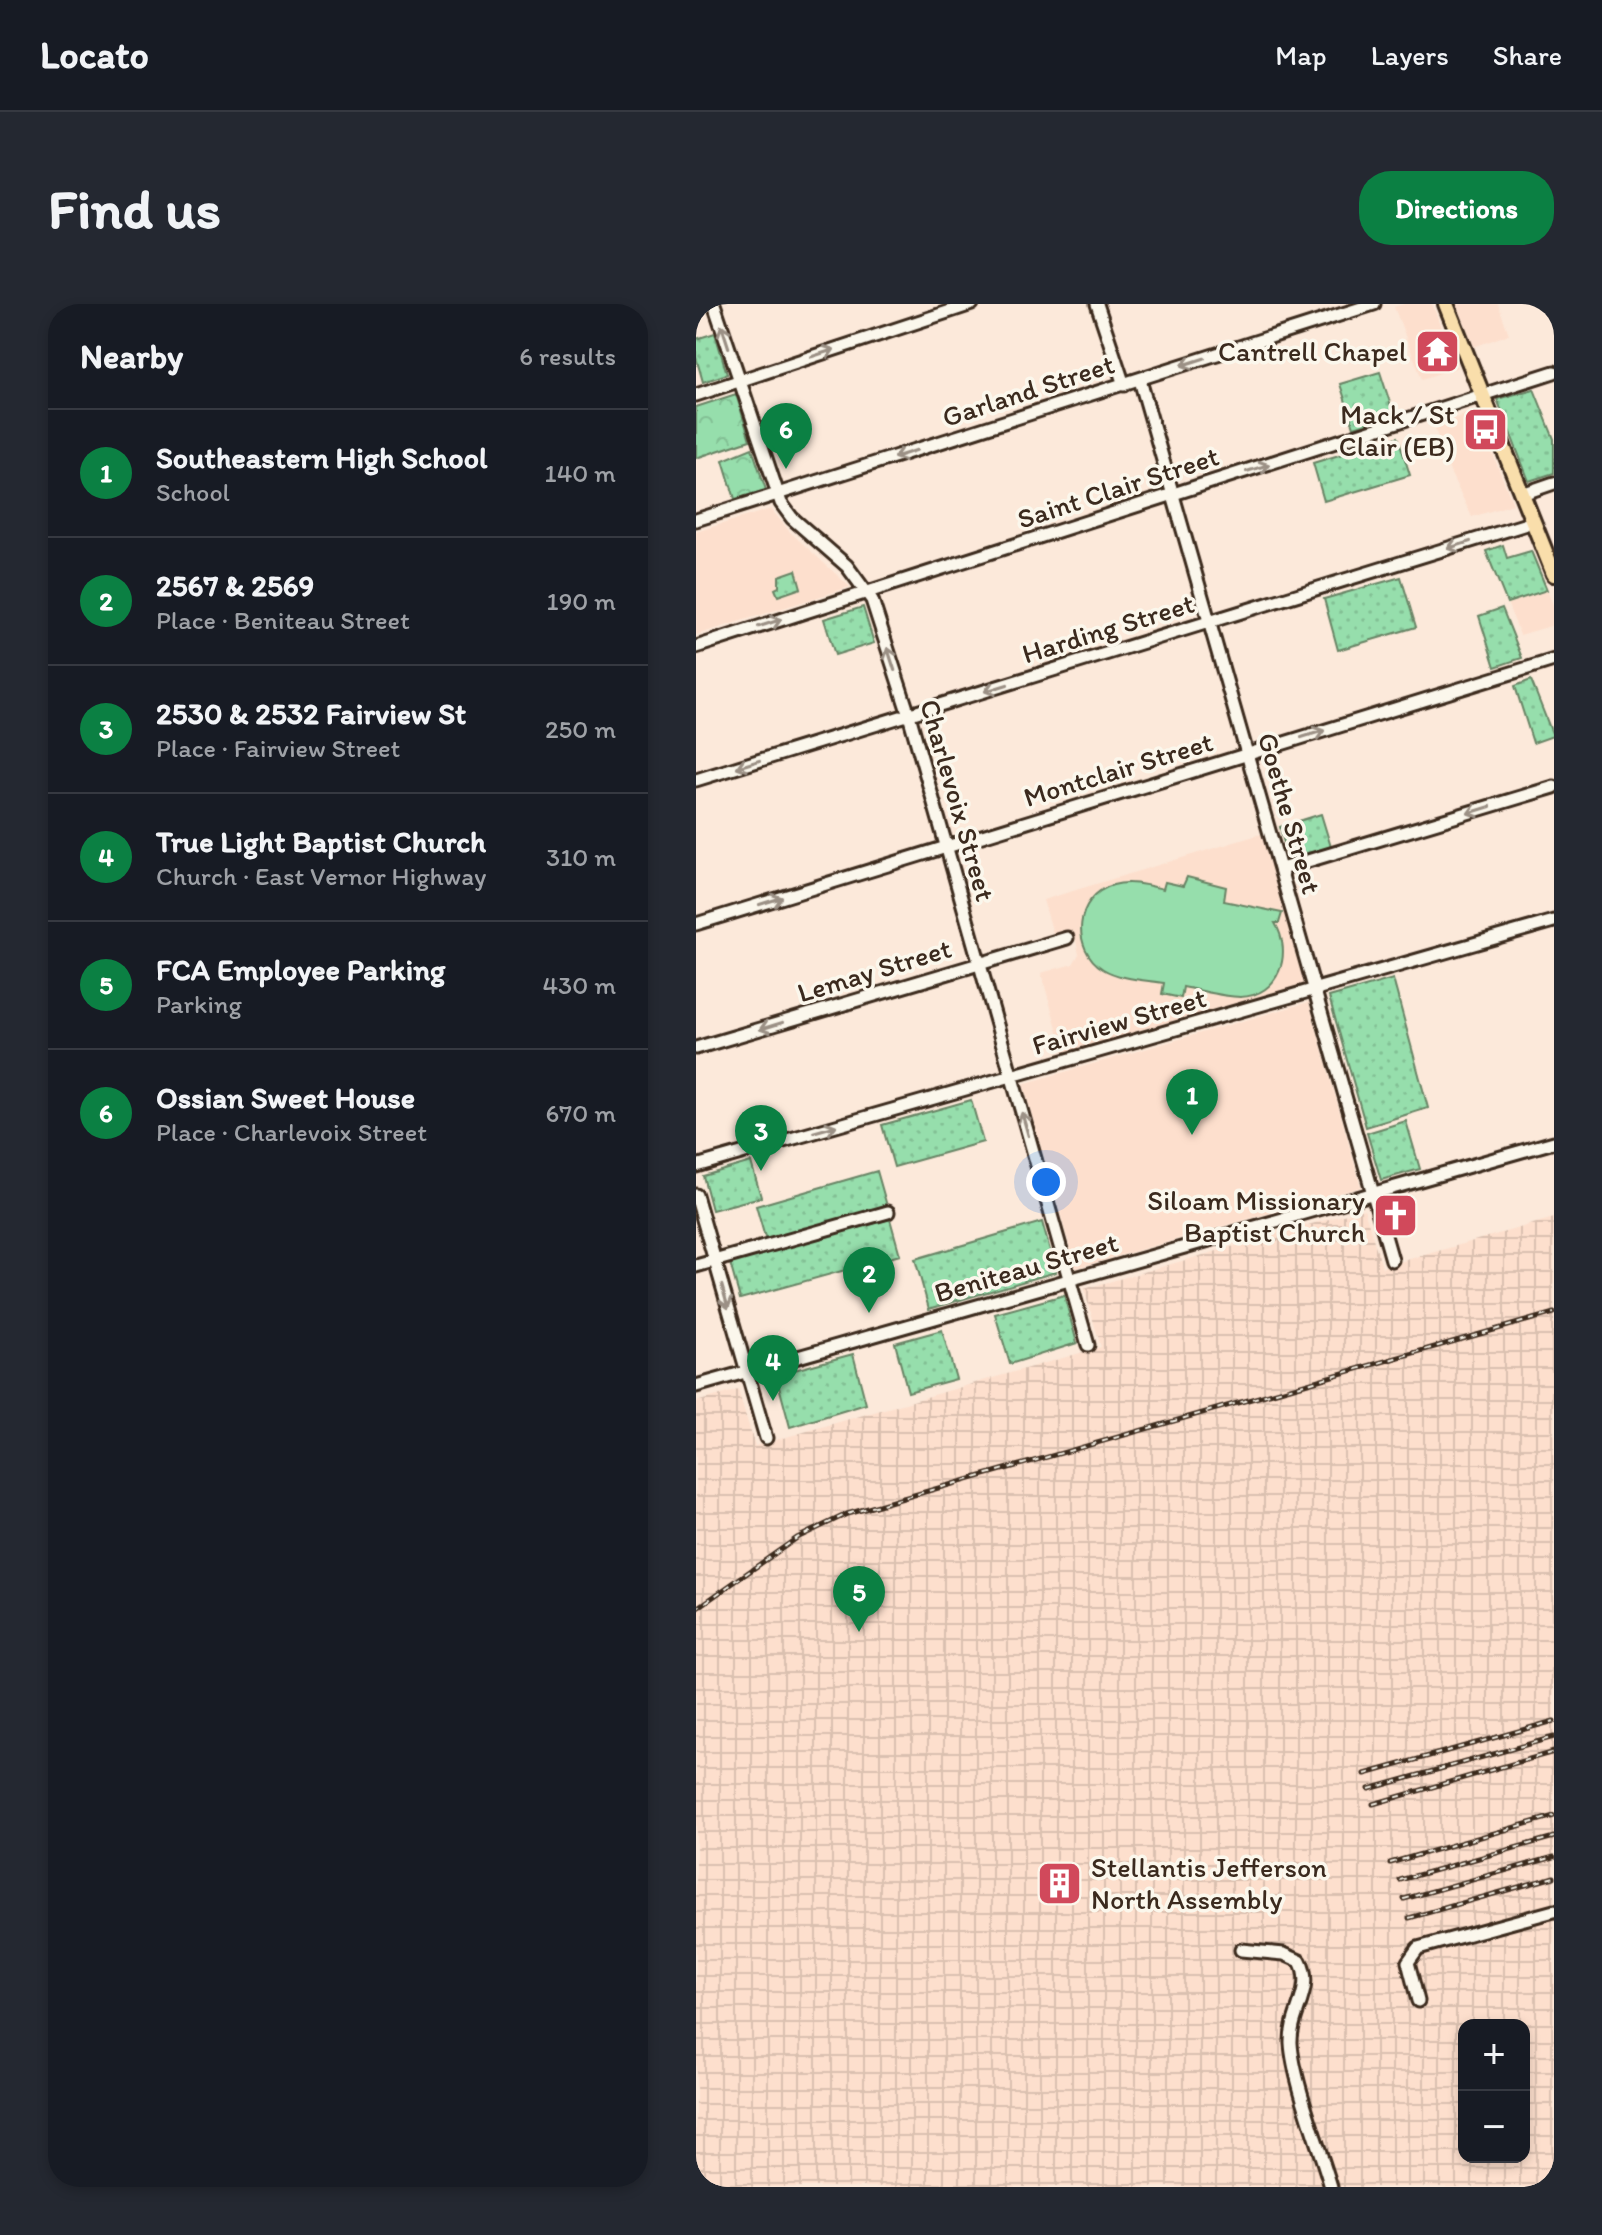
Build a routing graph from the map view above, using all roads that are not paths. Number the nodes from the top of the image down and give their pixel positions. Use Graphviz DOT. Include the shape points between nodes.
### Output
graph roads {
  1 [pos="714,304"];
  2 [pos="972,304"];
  3 [pos="1097,304"];
  4 [pos="1374,304"];
  5 [pos="1446,304"];
  6 [pos="1554,372"];
  7 [pos="739,380"];
  8 [pos="1140,380"];
  9 [pos="1124,385"];
  10 [pos="696,395"];
  11 [pos="1482,397"];
  12 [pos="1554,483"];
  13 [pos="778,494"];
  14 [pos="1522,494"];
  15 [pos="1174,495"];
  16 [pos="696,520"];
  17 [pos="1533,522"];
  18 [pos="1554,574"];
  19 [pos="868,592"];
  20 [pos="1210,622"];
  21 [pos="696,647"];
  22 [pos="1554,660"];
  23 [pos="909,715"];
  24 [pos="1248,754"];
  25 [pos="696,780"];
  26 [pos="1554,787"];
  27 [pos="946,847"];
  28 [pos="1281,869"];
  29 [pos="1554,921"];
  30 [pos="696,924"];
  31 [pos="1067,938"];
  32 [pos="980,964"];
  33 [pos="1316,990"];
  34 [pos="696,1048"];
  35 [pos="1012,1076"];
  36 [pos="1554,1142"];
  37 [pos="696,1166"];
  38 [pos="1373,1194"];
  39 [pos="696,1195"];
  40 [pos="888,1212"];
  41 [pos="1392,1260"];
  42 [pos="715,1261"];
  43 [pos="696,1266"];
  44 [pos="1070,1280"];
  45 [pos="1088,1345"];
  46 [pos="746,1372"];
  47 [pos="696,1386"];
  48 [pos="766,1438"];
  49 [pos="1554,1911"];
  50 [pos="1241,1950"];
  51 [pos="1418,2001"];
  52 [pos="1331,2187"];
  7 -- 1 [label="street, Charlevoix Street, one-way"];
  7 -- 2 [label="street, one-way"];
  3 -- 9 [label="street"];
  4 -- 8 [label="street, Garland Street, one-way"];
  5 -- 11 [label="main road"];
  6 -- 11 [label="street, Saint Clair Street"];
  7 -- 10 [label="street"];
  7 -- 13 [label="street, Charlevoix Street"];
  8 -- 9 [label="street, Garland Street"];
  8 -- 15 [label="street, Goethe Street"];
  9 -- 13 [label="street, Garland Street, one-way"];
  11 -- 14 [label="main road"];
  15 -- 11 [label="street, Saint Clair Street, one-way"];
  12 -- 14 [label="street"];
  13 -- 16 [label="street, Garland Street"];
  13 -- 19 [label="street, Charlevoix Street" via="792,518"];
  14 -- 17 [label="main road"];
  15 -- 19 [label="street, Saint Clair Street"];
  15 -- 20 [label="street, Goethe Street"];
  17 -- 18 [label="main road"];
  17 -- 20 [label="street, Harding Street, one-way"];
  21 -- 19 [label="street, Saint Clair Street, one-way"];
  23 -- 19 [label="street, Charlevoix Street, one-way"];
  20 -- 23 [label="street, Harding Street, one-way"];
  20 -- 24 [label="street, Goethe Street"];
  24 -- 22 [label="street, Montclair Street, one-way"];
  23 -- 25 [label="street, Harding Street, one-way"];
  23 -- 27 [label="street, Charlevoix Street"];
  24 -- 27 [label="street, Montclair Street"];
  24 -- 28 [label="street, Goethe Street"];
  26 -- 28 [label="street, one-way"];
  30 -- 27 [label="street, Montclair Street, one-way"];
  27 -- 32 [label="street, Charlevoix Street"];
  28 -- 33 [label="street, Goethe Street"];
  29 -- 33 [label="street, Fairview Street"];
  31 -- 32 [label="street, Lemay Street"];
  32 -- 34 [label="street, Lemay Street, one-way"];
  32 -- 35 [label="street, Charlevoix Street"];
  33 -- 35 [label="street, Fairview Street"];
  33 -- 38 [label="street, Goethe Street"];
  37 -- 35 [label="street, Fairview Street, one-way"];
  44 -- 35 [label="street, Charlevoix Street, one-way"];
  36 -- 38 [label="street, Beniteau Street"];
  38 -- 41 [label="street, Goethe Street"];
  38 -- 44 [label="street, Beniteau Street"];
  39 -- 42 [label="street"];
  40 -- 42 [label="street"];
  42 -- 43 [label="street"];
  42 -- 46 [label="street, one-way"];
  44 -- 45 [label="street, Charlevoix Street"];
  44 -- 46 [label="street, Beniteau Street"];
  46 -- 47 [label="street, Beniteau Street"];
  46 -- 48 [label="street"];
  49 -- 51 [label="street" via="1418,1948 1408,1962"];
  50 -- 52 [label="street" via="1284,1954 1300,1961 1308,1975 1292,2022 1291,2046"];
}
